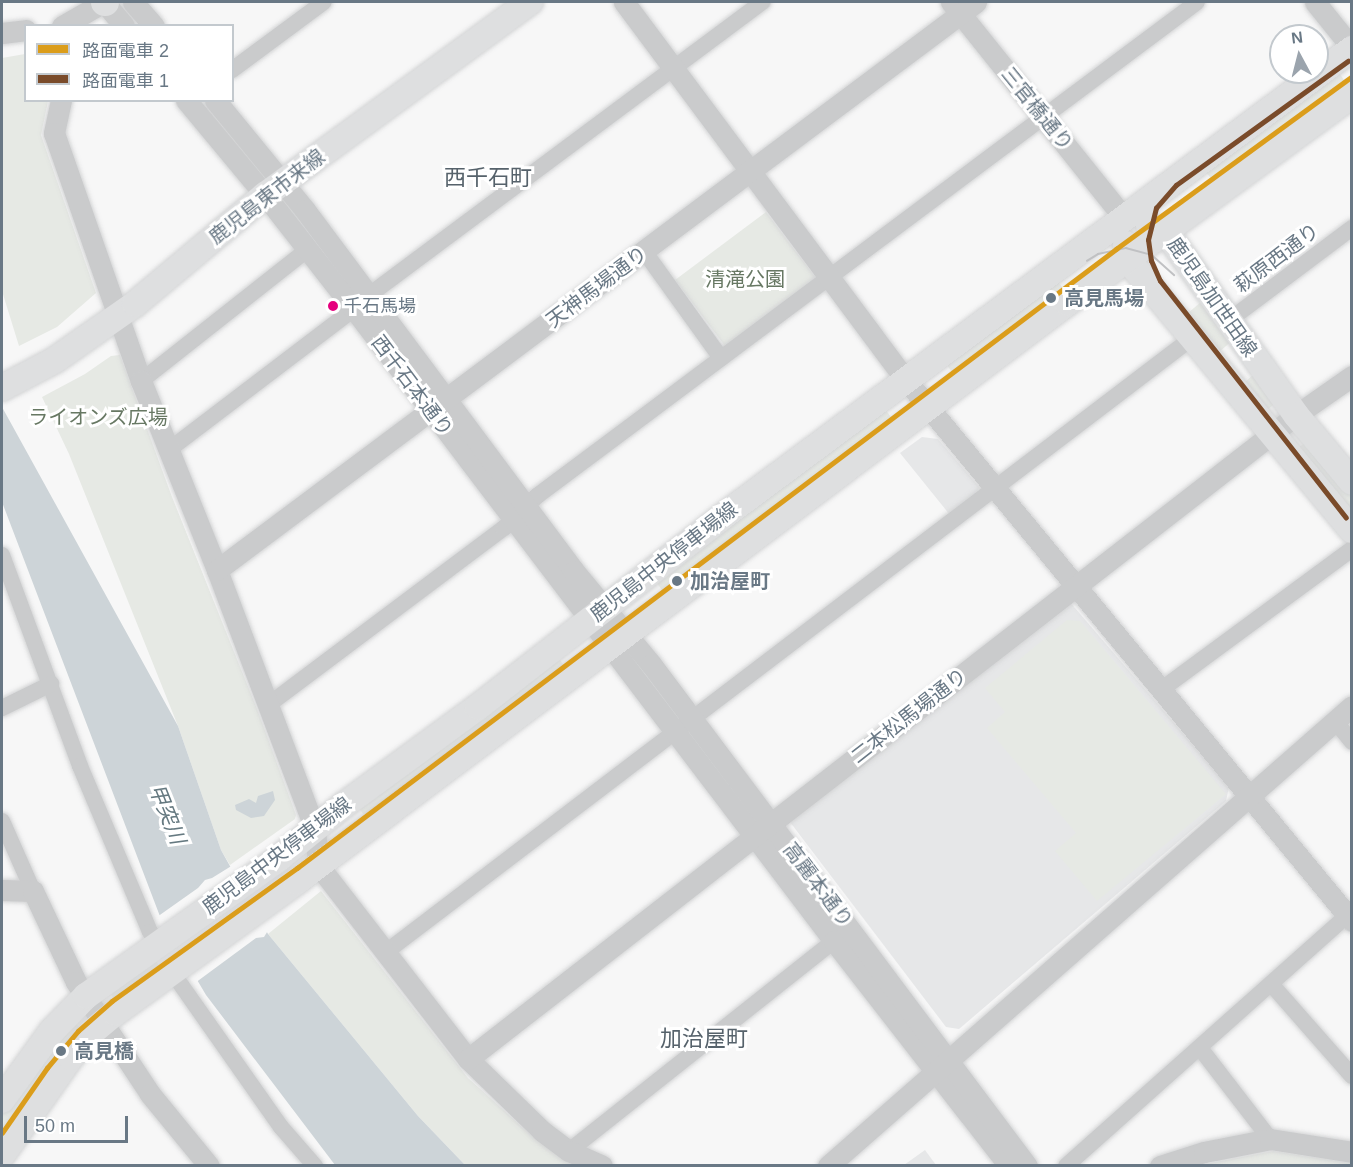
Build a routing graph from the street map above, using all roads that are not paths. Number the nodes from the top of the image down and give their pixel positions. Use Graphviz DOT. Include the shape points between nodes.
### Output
graph roads {
  1 [pos="104,2"];
  2 [pos="133,2"];
  3 [pos="324,2"];
  4 [pos="531,2"];
  5 [pos="624,2"];
  6 [pos="763,2"];
  7 [pos="1197,2"];
  8 [pos="1315,2"];
  9 [pos="962,5"];
  10 [pos="742,8"];
  11 [pos="66,24"];
  12 [pos="122,24"];
  13 [pos="152,24"];
  14 [pos="24,30"];
  15 [pos="2,33"];
  16 [pos="1352,49"];
  17 [pos="234,69"];
  18 [pos="674,69"];
  19 [pos="1352,94"];
  20 [pos="62,102"];
  21 [pos="188,102"];
  22 [pos="216,102"];
  23 [pos="1044,117"];
  24 [pos="751,172"];
  25 [pos="274,189"];
  26 [pos="1123,217"];
  27 [pos="1352,228"];
  28 [pos="1166,232"];
  29 [pos="307,250"];
  30 [pos="644,251"];
  31 [pos="1128,259"];
  32 [pos="830,277"];
  33 [pos="361,303"];
  34 [pos="117,316"];
  35 [pos="1228,321"];
  36 [pos="1192,338"];
  37 [pos="721,358"];
  38 [pos="1352,376"];
  39 [pos="906,380"];
  40 [pos="141,381"];
  41 [pos="2,388"];
  42 [pos="439,405"];
  43 [pos="928,407"];
  44 [pos="1296,415"];
  45 [pos="1273,433"];
  46 [pos="170,449"];
  47 [pos="1352,482"];
  48 [pos="993,487"];
  49 [pos="519,513"];
  50 [pos="1352,530"];
  51 [pos="1352,549"];
  52 [pos="2,555"];
  53 [pos="217,570"];
  54 [pos="1075,587"];
  55 [pos="597,614"];
  56 [pos="619,641"];
  57 [pos="51,684"];
  58 [pos="1162,689"];
  59 [pos="268,705"];
  60 [pos="1352,706"];
  61 [pos="2,708"];
  62 [pos="1335,721"];
  63 [pos="683,724"];
  64 [pos="1352,742"];
  65 [pos="1248,797"];
  66 [pos="2,821"];
  67 [pos="771,823"];
  68 [pos="315,829"];
  69 [pos="753,836"];
  70 [pos="318,865"];
  71 [pos="2,890"];
  72 [pos="33,891"];
  73 [pos="1348,912"];
  74 [pos="834,941"];
  75 [pos="159,943"];
  76 [pos="386,952"];
  77 [pos="176,969"];
  78 [pos="1272,985"];
  79 [pos="86,996"];
  80 [pos="102,1023"];
  81 [pos="1200,1048"];
  82 [pos="468,1059"];
  83 [pos="943,1065"];
  84 [pos="1352,1076"];
  85 [pos="2,1100"];
  86 [pos="1270,1139"];
  87 [pos="569,1151"];
  88 [pos="1352,1152"];
  89 [pos="2,1155"];
  90 [pos="209,1166"];
  91 [pos="315,1166"];
  92 [pos="602,1166"];
  93 [pos="828,1166"];
  94 [pos="1009,1166"];
  95 [pos="1027,1166"];
  96 [pos="1066,1166"];
  97 [pos="1160,1166"];
  1 -- 11 [label="street"];
  1 -- 12 [label="street"];
  2 -- 13 [label="street"];
  3 -- 17 [label="street"];
  4 -- 25 [label="main road, 鹿児島東市来線"];
  5 -- 18 [label="street"];
  6 -- 10 [label="street"];
  7 -- 23 [label="street"];
  8 -- 16 [label="street"];
  9 -- 23 [label="street, 三官橋通り"];
  9 -- 24 [label="street, 天神馬場通り"];
  10 -- 18 [label="street"];
  14 -- 15 [label="street"];
  16 -- 26 [label="main road, 鹿児島中央停車場線"];
  18 -- 24 [label="street"];
  18 -- 33 [label="street"];
  19 -- 28 [label="main road, 鹿児島中央停車場線"];
  20 -- 34 [label="street" via="54,133"];
  21 -- 25 [label="street, 西千石本通り"];
  22 -- 25 [label="street, 西千石本通り"];
  23 -- 26 [label="street, 三官橋通り"];
  23 -- 32 [label="street"];
  24 -- 30 [label="street, 天神馬場通り"];
  24 -- 32 [label="street"];
  25 -- 29 [label="street, 西千石本通り"];
  25 -- 33 [label="street, 西千石本通り"];
  25 -- 34 [label="main road, 鹿児島東市来線"];
  26 -- 28 [label="main road, 鹿児島加世田線"];
  26 -- 31 [label="main road"];
  26 -- 39 [label="main road, 鹿児島中央停車場線"];
  27 -- 35 [label="street, 萩原西通り"];
  28 -- 31 [label="main road, 鹿児島中央停車場線"];
  28 -- 35 [label="main road, 鹿児島加世田線"];
  29 -- 33 [label="street, 西千石本通り"];
  29 -- 40 [label="street"];
  30 -- 37 [label="street"];
  30 -- 42 [label="street, 天神馬場通り"];
  31 -- 36 [label="main road, 鹿児島加世田線"];
  31 -- 43 [label="main road, 鹿児島中央停車場線"];
  32 -- 37 [label="street"];
  32 -- 39 [label="street"];
  33 -- 42 [label="street, 西千石本通り"];
  33 -- 46 [label="street"];
  34 -- 40 [label="street"];
  34 -- 41 [label="main road, 鹿児島東市来線" via="55,360"];
  35 -- 44 [label="main road, 鹿児島加世田線"];
  36 -- 45 [label="main road, 鹿児島加世田線"];
  36 -- 48 [label="street"];
  37 -- 49 [label="street"];
  38 -- 44 [label="street, 二本松馬場通り"];
  39 -- 43 [label="street"];
  39 -- 55 [label="main road, 鹿児島中央停車場線"];
  40 -- 46 [label="street"];
  42 -- 49 [label="street, 西千石本通り"];
  42 -- 53 [label="street, 天神馬場通り"];
  43 -- 48 [label="street"];
  43 -- 56 [label="main road, 鹿児島中央停車場線"];
  44 -- 45 [label="street, 二本松馬場通り"];
  44 -- 47 [label="main road, 鹿児島加世田線"];
  45 -- 50 [label="main road, 鹿児島加世田線"];
  45 -- 54 [label="street, 二本松馬場通り"];
  46 -- 53 [label="street"];
  48 -- 54 [label="street"];
  48 -- 63 [label="street"];
  49 -- 55 [label="street, 西千石本通り"];
  49 -- 59 [label="street"];
  51 -- 58 [label="street"];
  52 -- 57 [label="street"];
  53 -- 59 [label="street"];
  54 -- 58 [label="street"];
  54 -- 67 [label="street, 二本松馬場通り"];
  55 -- 56 [label="street, 西千石本通り"];
  55 -- 68 [label="main road, 鹿児島中央停車場線"];
  56 -- 63 [label="street, 高麗本通り"];
  56 -- 70 [label="main road, 鹿児島中央停車場線"];
  57 -- 61 [label="street"];
  57 -- 75 [label="street" via="80,766 150,932"];
  58 -- 65 [label="street"];
  59 -- 68 [label="street"];
  60 -- 62 [label="street"];
  62 -- 64 [label="street"];
  62 -- 65 [label="street"];
  63 -- 67 [label="street, 高麗本通り"];
  63 -- 69 [label="street, 高麗本通り"];
  63 -- 76 [label="street"];
  65 -- 73 [label="street"];
  65 -- 83 [label="street"];
  66 -- 72 [label="street"];
  67 -- 69 [label="street, 二本松馬場通り"];
  67 -- 83 [label="street, 高麗本通り"];
  68 -- 70 [label="street"];
  68 -- 75 [label="main road, 鹿児島中央停車場線"];
  69 -- 74 [label="street, 高麗本通り"];
  69 -- 82 [label="street, 二本松馬場通り"];
  70 -- 76 [label="street"];
  70 -- 77 [label="main road, 鹿児島中央停車場線"];
  71 -- 72 [label="street"];
  72 -- 79 [label="street"];
  73 -- 78 [label="street"];
  74 -- 83 [label="street, 高麗本通り"];
  74 -- 87 [label="street"];
  75 -- 79 [label="main road, 鹿児島中央停車場線"];
  76 -- 82 [label="street"];
  77 -- 80 [label="main road, 鹿児島中央停車場線"];
  77 -- 91 [label="street" via="281,1127"];
  78 -- 81 [label="street"];
  78 -- 84 [label="street"];
  79 -- 80 [label="street"];
  79 -- 85 [label="main road, 鹿児島中央停車場線" via="52,1031"];
  80 -- 89 [label="main road, 鹿児島中央停車場線" via="71,1057"];
  80 -- 90 [label="street" via="150,1094"];
  81 -- 86 [label="street"];
  81 -- 96 [label="street"];
  82 -- 87 [label="street" via="542,1131"];
  83 -- 93 [label="street"];
  83 -- 94 [label="street, 高麗本通り"];
  83 -- 95 [label="street, 高麗本通り"];
  86 -- 88 [label="street"];
  86 -- 97 [label="street" via="1204,1152"];
  87 -- 92 [label="street"];
}
